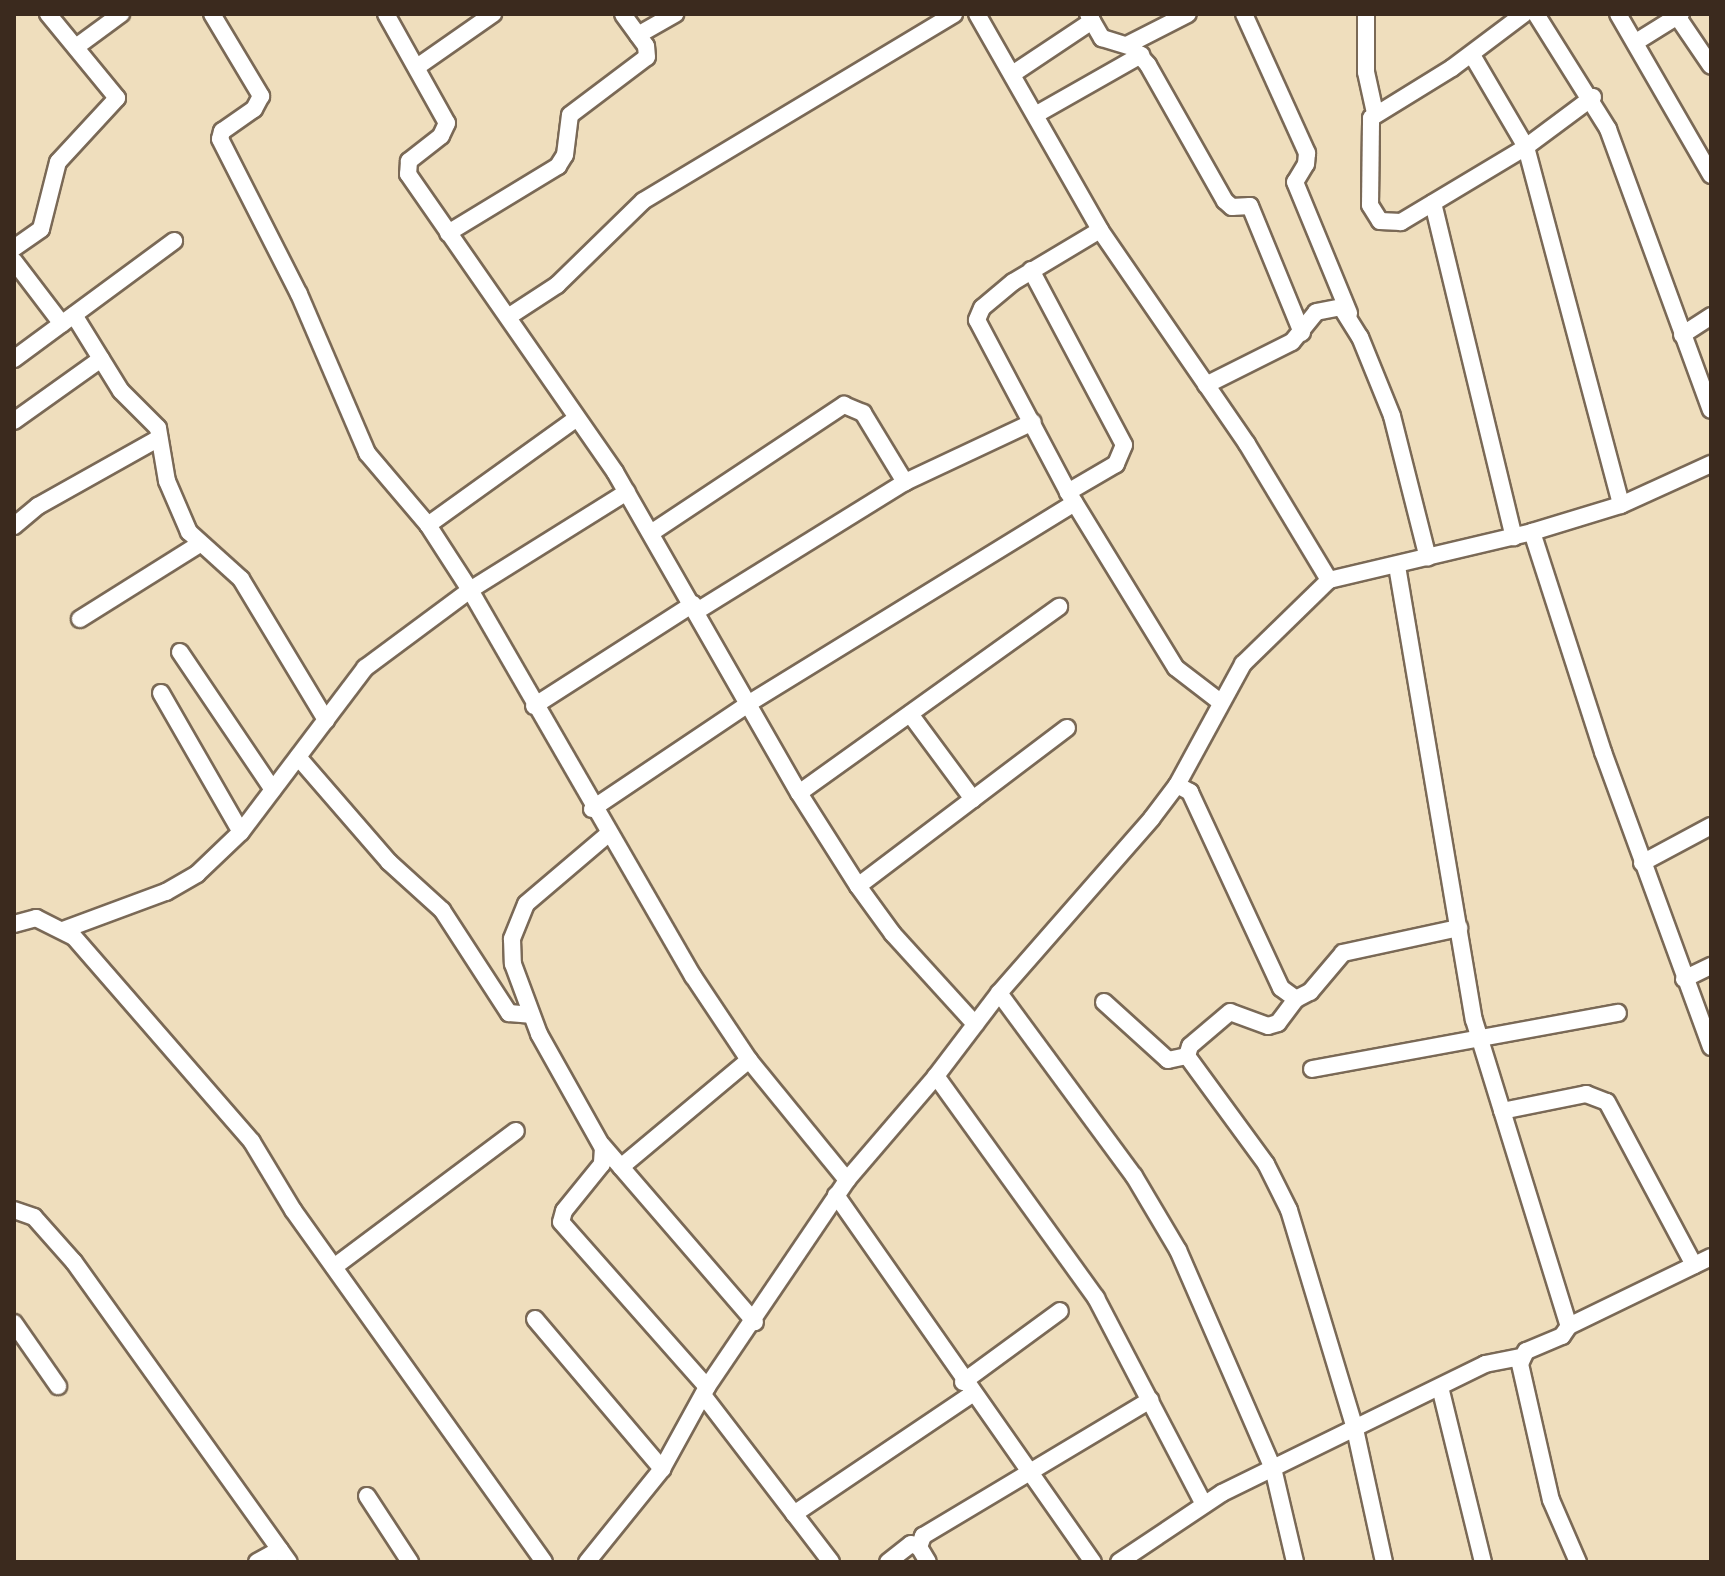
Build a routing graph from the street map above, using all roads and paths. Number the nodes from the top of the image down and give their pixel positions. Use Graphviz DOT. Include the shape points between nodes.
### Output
graph roads {
  1 [pos="48,14"];
  2 [pos="121,14"];
  3 [pos="212,14"];
  4 [pos="386,14"];
  5 [pos="493,14"];
  6 [pos="623,14"];
  7 [pos="675,14"];
  8 [pos="954,14"];
  9 [pos="977,14"];
  10 [pos="1188,14"];
  11 [pos="1244,14"];
  12 [pos="1366,14"];
  13 [pos="1524,14"];
  14 [pos="1536,14"];
  15 [pos="1618,14"];
  16 [pos="1679,15"];
  17 [pos="1090,17"];
  18 [pos="638,35"];
  19 [pos="1636,42"];
  20 [pos="1127,45"];
  21 [pos="76,47"];
  22 [pos="1141,55"];
  23 [pos="1472,55"];
  24 [pos="1711,66"];
  25 [pos="417,67"];
  26 [pos="1014,73"];
  27 [pos="1593,97"];
  28 [pos="1375,113"];
  29 [pos="1037,114"];
  30 [pos="1526,147"];
  31 [pos="1711,175"];
  32 [pos="1433,203"];
  33 [pos="1100,230"];
  34 [pos="448,233"];
  35 [pos="174,241"];
  36 [pos="14,248"];
  37 [pos="14,261"];
  38 [pos="1031,270"];
  39 [pos="1349,313"];
  40 [pos="1711,316"];
  41 [pos="508,317"];
  42 [pos="68,319"];
  43 [pos="1302,333"];
  44 [pos="1682,335"];
  45 [pos="14,359"];
  46 [pos="101,359"];
  47 [pos="1206,385"];
  48 [pos="1711,410"];
  49 [pos="577,418"];
  50 [pos="14,421"];
  51 [pos="1033,422"];
  52 [pos="159,438"];
  53 [pos="1711,465"];
  54 [pos="905,482"];
  55 [pos="627,492"];
  56 [pos="1072,498"];
  57 [pos="1621,505"];
  58 [pos="428,525"];
  59 [pos="14,526"];
  60 [pos="1532,532"];
  61 [pos="651,533"];
  62 [pos="1514,537"];
  63 [pos="198,545"];
  64 [pos="1428,558"];
  65 [pos="1397,566"];
  66 [pos="1329,580"];
  67 [pos="470,590"];
  68 [pos="1059,607"];
  69 [pos="695,608"];
  70 [pos="80,619"];
  71 [pos="180,652"];
  72 [pos="161,693"];
  73 [pos="1219,701"];
  74 [pos="751,702"];
  75 [pos="534,706"];
  76 [pos="910,714"];
  77 [pos="326,720"];
  78 [pos="1067,728"];
  79 [pos="298,757"];
  80 [pos="1177,785"];
  81 [pos="273,790"];
  82 [pos="799,793"];
  83 [pos="973,799"];
  84 [pos="592,809"];
  85 [pos="1711,826"];
  86 [pos="241,832"];
  87 [pos="607,835"];
  88 [pos="1642,863"];
  89 [pos="858,886"];
  90 [pos="14,924"];
  91 [pos="1459,928"];
  92 [pos="63,930"];
  93 [pos="1711,966"];
  94 [pos="1684,979"];
  95 [pos="999,993"];
  96 [pos="1296,999"];
  97 [pos="1104,1002"];
  98 [pos="1618,1013"];
  99 [pos="530,1015"];
  100 [pos="975,1024"];
  101 [pos="1480,1039"];
  102 [pos="1711,1047"];
  103 [pos="1187,1056"];
  104 [pos="749,1060"];
  105 [pos="1312,1069"];
  106 [pos="936,1076"];
  107 [pos="1502,1111"];
  108 [pos="516,1131"];
  109 [pos="602,1145"];
  110 [pos="621,1167"];
  111 [pos="847,1180"];
  112 [pos="836,1195"];
  113 [pos="14,1210"];
  114 [pos="1711,1257"];
  115 [pos="1694,1265"];
  116 [pos="334,1267"];
  117 [pos="1060,1311"];
  118 [pos="535,1319"];
  119 [pos="755,1322"];
  120 [pos="14,1323"];
  121 [pos="1569,1326"];
  122 [pos="1521,1357"];
  123 [pos="58,1386"];
  124 [pos="1440,1387"];
  125 [pos="968,1388"];
  126 [pos="705,1391"];
  127 [pos="1150,1400"];
  128 [pos="1355,1429"];
  129 [pos="1273,1468"];
  130 [pos="662,1469"];
  131 [pos="1029,1475"];
  132 [pos="367,1496"];
  133 [pos="1204,1505"];
  134 [pos="794,1514"];
  135 [pos="924,1554"];
  136 [pos="284,1555"];
  137 [pos="589,1561"];
  138 [pos="257,1562"];
  139 [pos="410,1562"];
  140 [pos="544,1562"];
  141 [pos="831,1562"];
  142 [pos="888,1562"];
  143 [pos="1093,1562"];
  144 [pos="1119,1562"];
  145 [pos="1295,1562"];
  146 [pos="1384,1562"];
  147 [pos="1483,1562"];
  148 [pos="1578,1562"];
  1 -- 21 [label="street"];
  2 -- 21 [label="street"];
  3 -- 58 [label="street" via="261,96 254,109 222,131 220,139 299,294 367,453"];
  4 -- 25 [label="street"];
  5 -- 25 [label="street"];
  6 -- 18 [label="street"];
  7 -- 18 [label="street"];
  8 -- 41 [label="street" via="643,201 557,285"];
  9 -- 26 [label="street"];
  10 -- 20 [label="street"];
  11 -- 39 [label="street" via="1307,153 1295,182"];
  12 -- 28 [label="street" via="1366,72"];
  13 -- 23 [label="street"];
  14 -- 27 [label="street"];
  15 -- 19 [label="street"];
  16 -- 19 [label="street"];
  16 -- 24 [label="street"];
  17 -- 20 [label="street" via="1107,42"];
  17 -- 26 [label="street"];
  18 -- 34 [label="street" via="647,57 570,115 565,155 558,166"];
  19 -- 31 [label="street"];
  20 -- 22 [label="street"];
  21 -- 36 [label="street" via="115,93 116,103 58,162 41,229"];
  22 -- 29 [label="street"];
  22 -- 43 [label="street" via="1225,201 1232,207 1250,206"];
  23 -- 28 [label="street"];
  23 -- 30 [label="street"];
  25 -- 34 [label="street" via="447,123 407,168"];
  26 -- 29 [label="street"];
  27 -- 30 [label="street"];
  27 -- 44 [label="street" via="1642,211"];
  28 -- 32 [label="street" via="1368,125 1374,215 1390,225"];
  29 -- 33 [label="street"];
  30 -- 32 [label="street"];
  30 -- 57 [label="street"];
  32 -- 62 [label="street"];
  33 -- 38 [label="street"];
  33 -- 47 [label="street"];
  34 -- 41 [label="street"];
  35 -- 42 [label="street"];
  37 -- 42 [label="street"];
  38 -- 51 [label="street" via="976,317"];
  38 -- 56 [label="street" via="1124,445 1116,464"];
  39 -- 43 [label="street" via="1332,306 1316,312"];
  39 -- 64 [label="street" via="1392,416"];
  40 -- 44 [label="street"];
  41 -- 49 [label="street"];
  42 -- 45 [label="street"];
  42 -- 46 [label="street"];
  43 -- 47 [label="street"];
  44 -- 48 [label="street"];
  46 -- 50 [label="street"];
  46 -- 52 [label="street" via="121,391 153,420"];
  47 -- 66 [label="street"];
  49 -- 55 [label="street"];
  49 -- 58 [label="street"];
  51 -- 54 [label="street"];
  51 -- 56 [label="street"];
  52 -- 59 [label="street" via="38,506"];
  52 -- 63 [label="street" via="167,481"];
  53 -- 57 [label="street"];
  54 -- 61 [label="street" via="863,413 844,405"];
  54 -- 69 [label="street"];
  55 -- 61 [label="street"];
  55 -- 67 [label="street"];
  56 -- 73 [label="street" via="1176,668"];
  56 -- 74 [label="street"];
  57 -- 60 [label="street"];
  58 -- 67 [label="street"];
  60 -- 62 [label="street"];
  60 -- 88 [label="street"];
  61 -- 69 [label="street"];
  62 -- 64 [label="street"];
  63 -- 70 [label="street"];
  63 -- 77 [label="street" via="241,579"];
  64 -- 65 [label="street"];
  65 -- 66 [label="street"];
  65 -- 91 [label="street"];
  66 -- 73 [label="street" via="1243,664"];
  67 -- 75 [label="street"];
  67 -- 77 [label="street" via="365,668"];
  68 -- 76 [label="street"];
  69 -- 74 [label="street"];
  69 -- 75 [label="street"];
  71 -- 81 [label="street"];
  72 -- 86 [label="street"];
  73 -- 80 [label="street"];
  74 -- 82 [label="street"];
  74 -- 84 [label="street"];
  75 -- 84 [label="street"];
  76 -- 82 [label="street"];
  76 -- 83 [label="street"];
  77 -- 79 [label="street"];
  78 -- 83 [label="street"];
  79 -- 81 [label="street"];
  79 -- 99 [label="street" via="395,868 442,910 509,1013"];
  80 -- 95 [label="street"];
  80 -- 96 [label="street" via="1190,792 1277,980"];
  81 -- 86 [label="street"];
  82 -- 89 [label="street"];
  83 -- 89 [label="street"];
  84 -- 87 [label="street"];
  85 -- 88 [label="street"];
  86 -- 92 [label="street" via="197,874 166,892"];
  87 -- 99 [label="street" via="526,904 516,920 513,964"];
  87 -- 104 [label="street"];
  88 -- 94 [label="street"];
  89 -- 100 [label="street" via="893,934"];
  90 -- 92 [label="street" via="36,918"];
  91 -- 96 [label="street" via="1343,953 1310,992"];
  91 -- 101 [label="street"];
  92 -- 116 [label="street" via="252,1142"];
  93 -- 94 [label="street"];
  94 -- 102 [label="street"];
  95 -- 100 [label="street"];
  95 -- 129 [label="street" via="1157,1212"];
  96 -- 103 [label="street" via="1278,1023 1268,1026 1230,1012 1190,1046"];
  97 -- 103 [label="street" via="1168,1060"];
  98 -- 101 [label="street"];
  99 -- 109 [label="street"];
  100 -- 106 [label="street"];
  101 -- 105 [label="street"];
  101 -- 107 [label="street"];
  103 -- 128 [label="street" via="1266,1164 1289,1210"];
  104 -- 110 [label="street"];
  104 -- 111 [label="street"];
  106 -- 111 [label="street"];
  106 -- 127 [label="street" via="1096,1298"];
  107 -- 115 [label="street" via="1586,1094 1607,1102"];
  107 -- 121 [label="street"];
  108 -- 116 [label="street"];
  109 -- 110 [label="street"];
  109 -- 126 [label="street" via="602,1164 561,1222"];
  110 -- 119 [label="street"];
  111 -- 112 [label="street"];
  112 -- 119 [label="street"];
  112 -- 125 [label="street"];
  113 -- 136 [label="street" via="34,1217 74,1262"];
  114 -- 115 [label="street"];
  115 -- 121 [label="street"];
  116 -- 140 [label="street"];
  117 -- 125 [label="street"];
  118 -- 130 [label="street"];
  119 -- 126 [label="street"];
  120 -- 123 [label="street"];
  121 -- 122 [label="street" via="1562,1336"];
  122 -- 124 [label="street" via="1504,1357"];
  122 -- 148 [label="street" via="1551,1500"];
  124 -- 128 [label="street"];
  124 -- 147 [label="street"];
  125 -- 131 [label="street"];
  125 -- 134 [label="street"];
  126 -- 130 [label="street"];
  126 -- 134 [label="street"];
  127 -- 131 [label="street"];
  127 -- 133 [label="street"];
  128 -- 129 [label="street"];
  128 -- 146 [label="street"];
  129 -- 133 [label="street"];
  129 -- 145 [label="street"];
  130 -- 137 [label="street"];
  131 -- 135 [label="street" via="923,1536"];
  131 -- 143 [label="street"];
  132 -- 139 [label="street"];
  133 -- 144 [label="street"];
  134 -- 141 [label="street"];
  135 -- 142 [label="street" via="911,1544"];
  136 -- 138 [label="street"];
}
